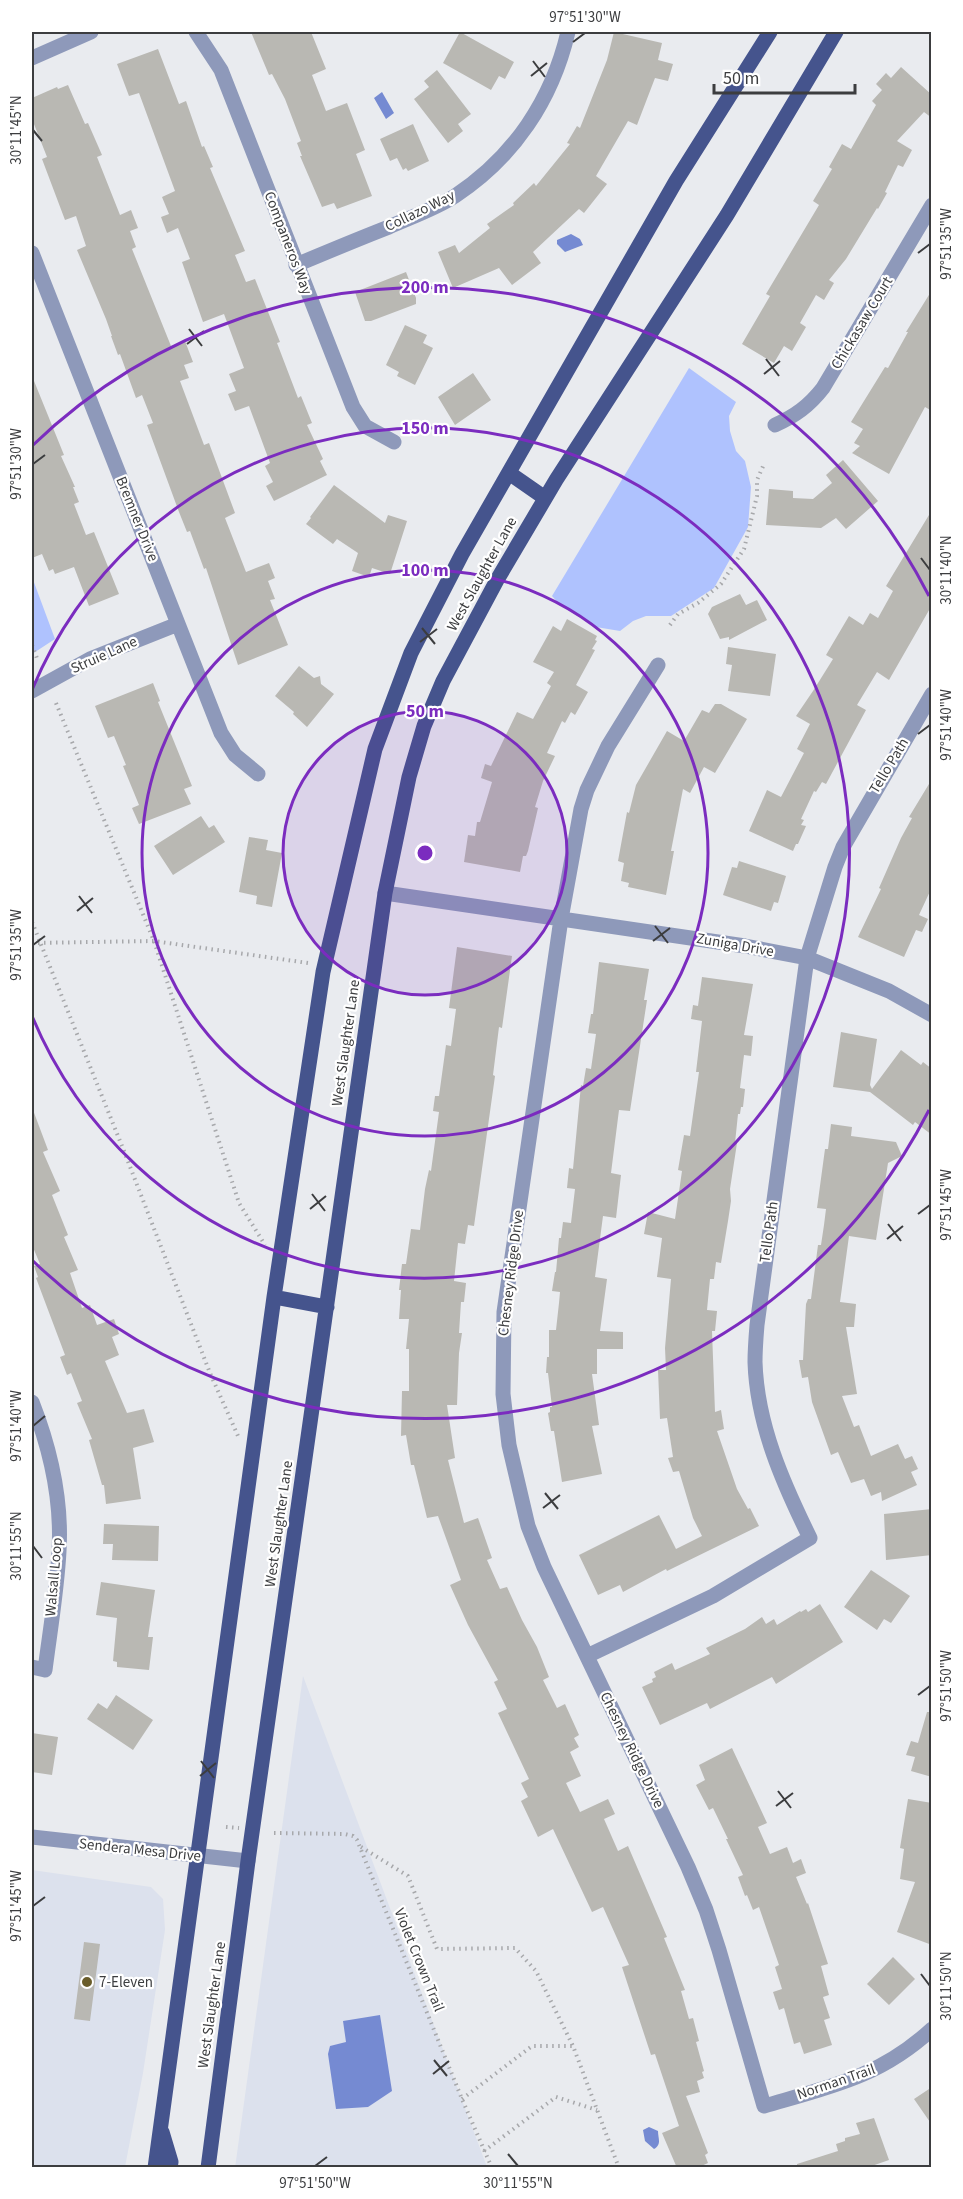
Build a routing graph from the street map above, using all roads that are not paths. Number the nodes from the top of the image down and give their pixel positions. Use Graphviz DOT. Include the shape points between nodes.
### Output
graph roads {
  1 [pos="91,32"];
  2 [pos="196,32"];
  3 [pos="568,32"];
  4 [pos="770,32"];
  5 [pos="836,32"];
  6 [pos="32,58"];
  7 [pos="932,205"];
  8 [pos="32,253"];
  9 [pos="296,265"];
  10 [pos="775,425"];
  11 [pos="394,442"];
  12 [pos="508,473"];
  13 [pos="545,498"];
  14 [pos="178,624"];
  15 [pos="658,665"];
  16 [pos="32,692"];
  17 [pos="932,694"];
  18 [pos="258,774"];
  19 [pos="385,893"];
  20 [pos="561,920"];
  21 [pos="807,958"];
  22 [pos="932,1015"];
  23 [pos="274,1297"];
  24 [pos="327,1306"];
  25 [pos="32,1402"];
  26 [pos="587,1656"];
  27 [pos="32,1667"];
  28 [pos="32,1837"];
  29 [pos="199,1856"];
  30 [pos="248,1861"];
  31 [pos="932,2029"];
  32 [pos="764,2106"];
  33 [pos="161,2126"];
  34 [pos="155,2168"];
  35 [pos="170,2168"];
  36 [pos="208,2168"];
  1 -- 6 [label="street"];
  2 -- 9 [label="street, Companeros Way" via="221,70"];
  3 -- 9 [label="street, Collazo Way" via="555,76 534,119 487,172 428,211"];
  4 -- 12 [label="main road, West Slaughter Lane" via="676,181"];
  5 -- 13 [label="main road, West Slaughter Lane" via="728,215"];
  7 -- 10 [label="street, Chickasaw Court" via="823,388 810,404"];
  8 -- 14 [label="street, Bremner Drive"];
  9 -- 11 [label="street, Companeros Way" via="353,407 365,426"];
  12 -- 13 [label="main road"];
  12 -- 23 [label="main road, West Slaughter Lane" via="411,653 375,749 323,972"];
  13 -- 19 [label="main road, West Slaughter Lane" via="443,681 424,726 409,777"];
  14 -- 16 [label="street, Struie Lane" via="90,659"];
  14 -- 18 [label="street, Bremner Drive" via="221,733 235,755"];
  15 -- 20 [label="street, Chesney Ridge Drive" via="608,746 587,790"];
  17 -- 21 [label="street, Tello Path" via="843,847"];
  19 -- 20 [label="street, Zuniga Drive"];
  19 -- 24 [label="main road, West Slaughter Lane"];
  20 -- 21 [label="street, Zuniga Drive"];
  20 -- 26 [label="street, Chesney Ridge Drive" via="504,1312 503,1383 509,1445 528,1526"];
  21 -- 22 [label="street, Zuniga Drive" via="889,991"];
  21 -- 26 [label="street, Tello Path" via="758,1313 755,1362 775,1461 810,1538 703,1601"];
  23 -- 24 [label="main road"];
  23 -- 29 [label="main road, West Slaughter Lane"];
  24 -- 30 [label="main road, West Slaughter Lane"];
  25 -- 27 [label="street, Walsall Loop" via="51,1464 59,1549 45,1670"];
  26 -- 32 [label="street, Chesney Ridge Drive" via="706,1910"];
  28 -- 29 [label="street, Sendera Mesa Drive"];
  29 -- 30 [label="street, Sendera Mesa Drive"];
  29 -- 33 [label="main road, West Slaughter Lane"];
  30 -- 36 [label="main road, West Slaughter Lane"];
  31 -- 32 [label="street, Norman Trail" via="892,2061 866,2074"];
  33 -- 34 [label="main road, West Slaughter Lane"];
  33 -- 35 [label="main road"];
}
